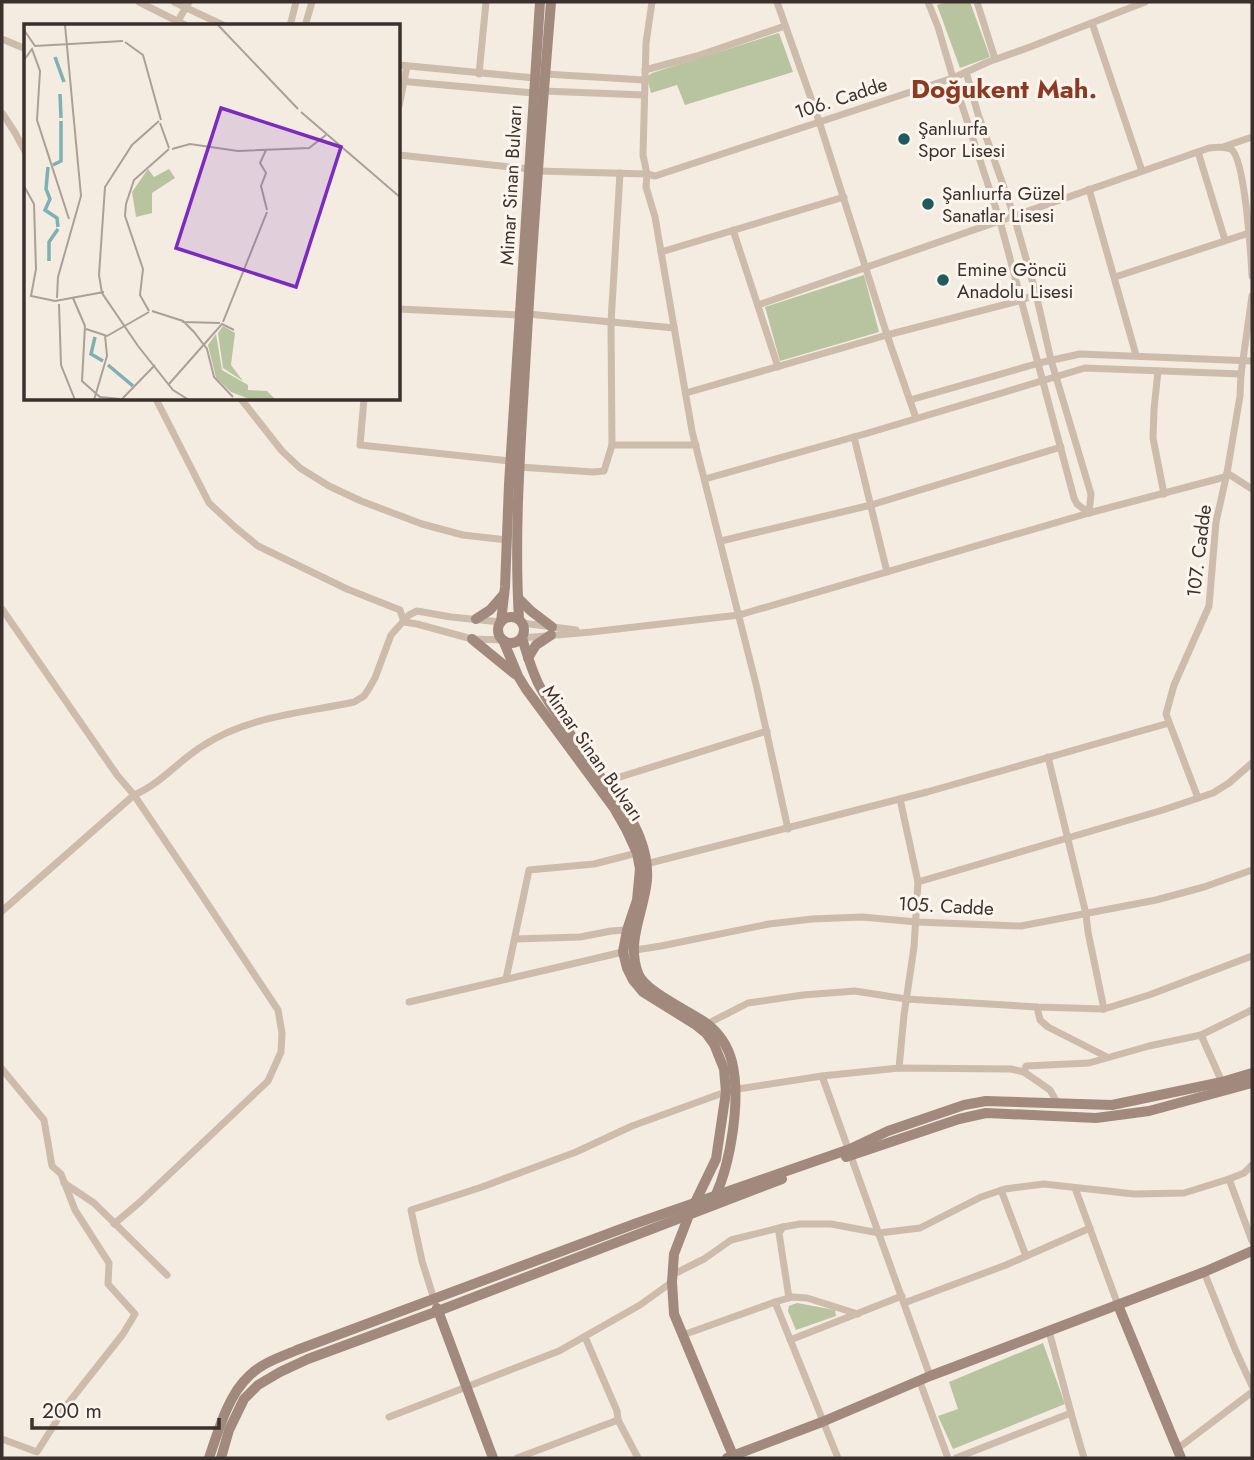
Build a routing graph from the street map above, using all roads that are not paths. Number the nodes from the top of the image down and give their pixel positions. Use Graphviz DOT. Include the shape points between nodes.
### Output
graph roads {
  1 [pos="139,2"];
  2 [pos="174,2"];
  3 [pos="296,2"];
  4 [pos="312,2"];
  5 [pos="486,2"];
  6 [pos="540,2"];
  7 [pos="551,2"];
  8 [pos="652,2"];
  9 [pos="777,2"];
  10 [pos="928,2"];
  11 [pos="976,2"];
  12 [pos="1145,2"];
  13 [pos="187,5"];
  14 [pos="1092,23"];
  15 [pos="176,24"];
  16 [pos="221,24"];
  17 [pos="290,24"];
  18 [pos="306,24"];
  19 [pos="785,26"];
  20 [pos="2,39"];
  21 [pos="24,48"];
  22 [pos="995,59"];
  23 [pos="403,66"];
  24 [pos="645,70"];
  25 [pos="966,72"];
  26 [pos="479,74"];
  27 [pos="540,76"];
  28 [pos="953,78"];
  29 [pos="644,80"];
  30 [pos="401,81"];
  31 [pos="539,92"];
  32 [pos="644,95"];
  33 [pos="2,113"];
  34 [pos="819,121"];
  35 [pos="1252,137"];
  36 [pos="1227,148"];
  37 [pos="24,149"];
  38 [pos="1198,152"];
  39 [pos="401,155"];
  40 [pos="533,170"];
  41 [pos="1142,171"];
  42 [pos="620,173"];
  43 [pos="647,174"];
  44 [pos="1089,189"];
  45 [pos="844,197"];
  46 [pos="1014,216"];
  47 [pos="1000,221"];
  48 [pos="733,230"];
  49 [pos="1251,232"];
  50 [pos="1225,240"];
  51 [pos="661,252"];
  52 [pos="866,266"];
  53 [pos="1252,276"];
  54 [pos="1115,277"];
  55 [pos="1036,294"];
  56 [pos="1252,296"];
  57 [pos="1021,300"];
  58 [pos="758,305"];
  59 [pos="401,309"];
  60 [pos="524,315"];
  61 [pos="611,322"];
  62 [pos="674,328"];
  63 [pos="887,335"];
  64 [pos="1136,355"];
  65 [pos="1051,360"];
  66 [pos="1039,363"];
  67 [pos="1245,366"];
  68 [pos="778,368"];
  69 [pos="1252,369"];
  70 [pos="1158,371"];
  71 [pos="1056,376"];
  72 [pos="1043,379"];
  73 [pos="686,393"];
  74 [pos="910,400"];
  75 [pos="157,401"];
  76 [pos="243,401"];
  77 [pos="364,401"];
  78 [pos="916,418"];
  79 [pos="854,437"];
  80 [pos="612,445"];
  81 [pos="696,445"];
  82 [pos="1061,447"];
  83 [pos="514,464"];
  84 [pos="1226,475"];
  85 [pos="705,479"];
  86 [pos="1252,489"];
  87 [pos="1164,494"];
  88 [pos="871,505"];
  89 [pos="1089,513"];
  90 [pos="507,540"];
  91 [pos="721,541"];
  92 [pos="887,572"];
  93 [pos="504,594"];
  94 [pos="518,597"];
  95 [pos="2,609"];
  96 [pos="739,615"];
  97 [pos="476,620"];
  98 [pos="521,621"];
  99 [pos="404,622"];
  100 [pos="501,622"];
  101 [pos="551,631"];
  102 [pos="522,638"];
  103 [pos="472,639"];
  104 [pos="503,640"];
  105 [pos="528,658"];
  106 [pos="518,676"];
  107 [pos="1169,723"];
  108 [pos="767,731"];
  109 [pos="1048,757"];
  110 [pos="1252,763"];
  111 [pos="604,782"];
  112 [pos="134,795"];
  113 [pos="1198,798"];
  114 [pos="900,799"];
  115 [pos="788,829"];
  116 [pos="1067,839"];
  117 [pos="637,853"];
  118 [pos="646,864"];
  119 [pos="1252,870"];
  120 [pos="918,883"];
  121 [pos="2,911"];
  122 [pos="1086,914"];
  123 [pos="917,922"];
  124 [pos="627,930"];
  125 [pos="515,939"];
  126 [pos="628,951"];
  127 [pos="1252,956"];
  128 [pos="506,979"];
  129 [pos="906,999"];
  130 [pos="409,1002"];
  131 [pos="1037,1007"];
  132 [pos="1104,1009"];
  133 [pos="1252,1010"];
  134 [pos="707,1024"];
  135 [pos="1201,1035"];
  136 [pos="1107,1058"];
  137 [pos="899,1068"];
  138 [pos="2,1069"];
  139 [pos="1024,1072"];
  140 [pos="1252,1073"];
  141 [pos="822,1076"];
  142 [pos="1222,1082"];
  143 [pos="1252,1083"];
  144 [pos="731,1091"];
  145 [pos="1058,1104"];
  146 [pos="850,1152"];
  147 [pos="1252,1165"];
  148 [pos="1229,1179"];
  149 [pos="63,1182"];
  150 [pos="1075,1188"];
  151 [pos="1001,1190"];
  152 [pos="716,1196"];
  153 [pos="695,1203"];
  154 [pos="706,1208"];
  155 [pos="689,1215"];
  156 [pos="114,1224"];
  157 [pos="783,1227"];
  158 [pos="1090,1228"];
  159 [pos="879,1233"];
  160 [pos="1252,1241"];
  161 [pos="1252,1251"];
  162 [pos="1026,1256"];
  163 [pos="1204,1272"];
  164 [pos="167,1275"];
  165 [pos="672,1279"];
  166 [pos="789,1298"];
  167 [pos="434,1299"];
  168 [pos="903,1300"];
  169 [pos="775,1302"];
  170 [pos="1118,1305"];
  171 [pos="438,1311"];
  172 [pos="858,1314"];
  173 [pos="1049,1331"];
  174 [pos="683,1335"];
  175 [pos="584,1337"];
  176 [pos="790,1340"];
  177 [pos="930,1376"];
  178 [pos="920,1382"];
  179 [pos="466,1387"];
  180 [pos="1252,1389"];
  181 [pos="1071,1413"];
  182 [pos="388,1417"];
  183 [pos="618,1420"];
  184 [pos="822,1422"];
  185 [pos="2,1439"];
  186 [pos="1179,1453"];
  187 [pos="731,1457"];
  188 [pos="209,1458"];
  189 [pos="221,1458"];
  190 [pos="493,1458"];
  191 [pos="517,1458"];
  192 [pos="638,1458"];
  193 [pos="838,1458"];
  194 [pos="948,1458"];
  195 [pos="956,1458"];
  196 [pos="1084,1458"];
  1 -- 15 [label="street"];
  2 -- 13 [label="street"];
  3 -- 17 [label="street"];
  4 -- 18 [label="street"];
  5 -- 26 [label="street"];
  6 -- 27 [label="main road, Mimar Sinan Bulvarı"];
  7 -- 27 [label="main road, Mimar Sinan Bulvarı"];
  8 -- 24 [label="street"];
  9 -- 19 [label="street"];
  10 -- 28 [label="street"];
  11 -- 22 [label="street"];
  12 -- 14 [label="street, 106. Cadde"];
  13 -- 15 [label="street"];
  13 -- 16 [label="street"];
  14 -- 22 [label="street, 106. Cadde"];
  14 -- 41 [label="street"];
  19 -- 24 [label="street"];
  19 -- 34 [label="street"];
  20 -- 21 [label="street"];
  22 -- 25 [label="street, 106. Cadde"];
  23 -- 26 [label="street"];
  23 -- 30 [label="street"];
  24 -- 29 [label="street"];
  25 -- 28 [label="street, 106. Cadde"];
  25 -- 46 [label="street"];
  26 -- 27 [label="street"];
  27 -- 29 [label="street"];
  27 -- 31 [label="main road, Mimar Sinan Bulvarı"];
  28 -- 34 [label="street, 106. Cadde"];
  28 -- 47 [label="street"];
  29 -- 32 [label="street"];
  30 -- 31 [label="street"];
  31 -- 32 [label="street"];
  31 -- 40 [label="main road, Mimar Sinan Bulvarı"];
  32 -- 43 [label="street"];
  33 -- 37 [label="street"];
  34 -- 43 [label="street, 106. Cadde" via="655,176"];
  34 -- 45 [label="street"];
  35 -- 36 [label="street"];
  36 -- 38 [label="street"];
  36 -- 49 [label="street" via="1237,156"];
  38 -- 41 [label="street"];
  38 -- 50 [label="street"];
  39 -- 40 [label="street, 106. Cadde"];
  40 -- 42 [label="street, 106. Cadde"];
  40 -- 60 [label="main road, Mimar Sinan Bulvarı"];
  41 -- 44 [label="street"];
  42 -- 43 [label="street, 106. Cadde"];
  42 -- 61 [label="street"];
  43 -- 51 [label="street"];
  44 -- 46 [label="street"];
  44 -- 54 [label="street"];
  45 -- 48 [label="street"];
  45 -- 52 [label="street"];
  46 -- 47 [label="street"];
  46 -- 55 [label="street"];
  47 -- 52 [label="street"];
  47 -- 57 [label="street"];
  48 -- 51 [label="street"];
  48 -- 58 [label="street"];
  49 -- 50 [label="street"];
  49 -- 53 [label="street"];
  50 -- 54 [label="street"];
  51 -- 62 [label="street"];
  52 -- 58 [label="street"];
  52 -- 63 [label="street"];
  54 -- 64 [label="street"];
  55 -- 57 [label="street"];
  55 -- 65 [label="street"];
  56 -- 67 [label="street, 107. Cadde"];
  57 -- 63 [label="street"];
  57 -- 66 [label="street"];
  58 -- 68 [label="street"];
  59 -- 60 [label="street"];
  60 -- 61 [label="street"];
  60 -- 83 [label="main road, Mimar Sinan Bulvarı"];
  61 -- 62 [label="street"];
  61 -- 80 [label="street"];
  62 -- 73 [label="street"];
  63 -- 68 [label="street"];
  63 -- 74 [label="street"];
  64 -- 65 [label="street" via="1080,354"];
  64 -- 67 [label="street"];
  65 -- 66 [label="street"];
  65 -- 71 [label="street"];
  66 -- 72 [label="street"];
  66 -- 74 [label="street"];
  67 -- 69 [label="street"];
  67 -- 70 [label="street"];
  67 -- 84 [label="street, 107. Cadde"];
  68 -- 73 [label="street"];
  70 -- 71 [label="street" via="1085,368"];
  70 -- 87 [label="street" via="1153,438"];
  71 -- 72 [label="street"];
  71 -- 89 [label="street" via="1091,494"];
  72 -- 78 [label="street"];
  72 -- 82 [label="street"];
  73 -- 81 [label="street"];
  74 -- 78 [label="street"];
  75 -- 99 [label="street" via="209,503 236,528 258,547 400,610"];
  76 -- 90 [label="street" via="282,451 329,486 422,524"];
  77 -- 83 [label="street" via="360,444"];
  78 -- 79 [label="street"];
  79 -- 85 [label="street"];
  79 -- 88 [label="street"];
  80 -- 81 [label="street"];
  80 -- 83 [label="street" via="604,471"];
  81 -- 85 [label="street"];
  82 -- 88 [label="street"];
  82 -- 89 [label="street" via="1074,498"];
  83 -- 90 [label="main road, Mimar Sinan Bulvarı"];
  83 -- 94 [label="main road, Mimar Sinan Bulvarı"];
  84 -- 86 [label="street"];
  84 -- 87 [label="street"];
  84 -- 107 [label="street, 107. Cadde" via="1216,522 1209,606 1174,685 1166,714"];
  85 -- 91 [label="street"];
  87 -- 89 [label="street"];
  88 -- 91 [label="street"];
  88 -- 92 [label="street"];
  89 -- 92 [label="street"];
  90 -- 93 [label="main road, Mimar Sinan Bulvarı"];
  91 -- 96 [label="street"];
  92 -- 96 [label="street"];
  93 -- 97 [label="main road"];
  93 -- 100 [label="main road, Mimar Sinan Bulvarı"];
  94 -- 98 [label="main road, Mimar Sinan Bulvarı"];
  94 -- 101 [label="main road"];
  95 -- 112 [label="street"];
  96 -- 101 [label="street" via="591,632"];
  96 -- 108 [label="street"];
  97 -- 99 [label="street" via="418,611"];
  97 -- 100 [label="street"];
  98 -- 100 [label="main road" via="510,617"];
  98 -- 101 [label="street"];
  98 -- 102 [label="main road"];
  99 -- 103 [label="street"];
  99 -- 112 [label="street" via="391,635 364,696 226,732"];
  100 -- 104 [label="main road" via="498,631"];
  101 -- 102 [label="street"];
  101 -- 105 [label="main road"];
  102 -- 104 [label="main road" via="513,643"];
  102 -- 105 [label="main road, Mimar Sinan Bulvarı"];
  103 -- 104 [label="street"];
  103 -- 106 [label="main road"];
  104 -- 106 [label="main road, Mimar Sinan Bulvarı"];
  105 -- 111 [label="main road, Mimar Sinan Bulvarı" via="539,686"];
  106 -- 117 [label="main road, Mimar Sinan Bulvarı" via="614,808"];
  107 -- 109 [label="street"];
  107 -- 113 [label="street, 107. Cadde"];
  108 -- 111 [label="street"];
  108 -- 115 [label="street"];
  109 -- 114 [label="street"];
  109 -- 116 [label="street"];
  110 -- 113 [label="street" via="1229,783"];
  111 -- 118 [label="main road, Mimar Sinan Bulvarı" via="629,815"];
  112 -- 121 [label="street"];
  112 -- 156 [label="street" via="271,998 282,1033 281,1052 268,1082"];
  113 -- 116 [label="street"];
  114 -- 115 [label="street"];
  114 -- 120 [label="street"];
  115 -- 118 [label="street"];
  116 -- 120 [label="street"];
  116 -- 122 [label="street"];
  117 -- 124 [label="main road, Mimar Sinan Bulvarı" via="637,900"];
  117 -- 125 [label="street" via="594,864 529,870"];
  118 -- 126 [label="main road, Mimar Sinan Bulvarı" via="647,878"];
  119 -- 122 [label="street, 105. Cadde" via="1156,900"];
  120 -- 123 [label="street"];
  122 -- 123 [label="street, 105. Cadde" via="1021,926"];
  122 -- 132 [label="street"];
  123 -- 126 [label="street, 105. Cadde" via="812,919"];
  123 -- 129 [label="street"];
  124 -- 125 [label="street"];
  124 -- 126 [label="main road, Mimar Sinan Bulvarı"];
  125 -- 128 [label="street"];
  126 -- 128 [label="street, 105. Cadde"];
  126 -- 134 [label="main road, Mimar Sinan Bulvarı" via="644,983"];
  126 -- 144 [label="main road, Mimar Sinan Bulvarı" via="627,968 643,992 696,1025 715,1044"];
  127 -- 132 [label="street"];
  128 -- 130 [label="street, 105. Cadde"];
  129 -- 131 [label="street"];
  129 -- 134 [label="street" via="855,991 803,995 748,1003"];
  129 -- 137 [label="street"];
  131 -- 132 [label="street"];
  131 -- 136 [label="street" via="1040,1020 1048,1027"];
  133 -- 135 [label="street"];
  134 -- 144 [label="main road, Mimar Sinan Bulvarı" via="726,1045 732,1061"];
  135 -- 136 [label="street"];
  135 -- 142 [label="street"];
  136 -- 139 [label="street" via="1030,1065"];
  137 -- 139 [label="street"];
  137 -- 141 [label="street"];
  138 -- 149 [label="street" via="44,1120 52,1166"];
  139 -- 145 [label="street" via="1050,1090"];
  140 -- 142 [label="main road"];
  141 -- 144 [label="street"];
  141 -- 146 [label="street"];
  142 -- 145 [label="main road" via="1112,1105"];
  143 -- 146 [label="main road" via="1149,1111 1096,1118 986,1113"];
  144 -- 152 [label="main road, Mimar Sinan Bulvarı" via="734,1119"];
  144 -- 153 [label="main road, Mimar Sinan Bulvarı" via="716,1159"];
  144 -- 167 [label="street" via="411,1210"];
  145 -- 146 [label="main road" via="975,1103 888,1131"];
  146 -- 152 [label="main road"];
  146 -- 154 [label="main road"];
  146 -- 159 [label="street"];
  147 -- 148 [label="street"];
  148 -- 150 [label="street" via="1184,1193"];
  148 -- 160 [label="street"];
  149 -- 156 [label="street"];
  149 -- 185 [label="street" via="75,1210 110,1263 108,1284 135,1314 37,1452"];
  150 -- 151 [label="street" via="1044,1184"];
  150 -- 158 [label="street"];
  151 -- 159 [label="street" via="920,1228"];
  151 -- 162 [label="street"];
  152 -- 153 [label="main road"];
  152 -- 154 [label="main road, Mimar Sinan Bulvarı"];
  153 -- 155 [label="main road, Mimar Sinan Bulvarı"];
  153 -- 167 [label="main road"];
  154 -- 155 [label="main road"];
  155 -- 165 [label="main road, Mimar Sinan Bulvarı" via="674,1254"];
  155 -- 171 [label="main road"];
  156 -- 164 [label="street"];
  157 -- 159 [label="street" via="831,1224"];
  157 -- 165 [label="street" via="731,1240"];
  157 -- 166 [label="street" via="779,1233"];
  158 -- 162 [label="street"];
  158 -- 170 [label="street"];
  159 -- 168 [label="street"];
  161 -- 163 [label="main road"];
  162 -- 168 [label="street"];
  163 -- 170 [label="main road"];
  163 -- 180 [label="street"];
  165 -- 174 [label="main road, Mimar Sinan Bulvarı" via="674,1314"];
  165 -- 175 [label="street" via="640,1305"];
  166 -- 169 [label="street"];
  166 -- 172 [label="street" via="807,1298"];
  167 -- 171 [label="main road"];
  167 -- 188 [label="main road" via="297,1350 248,1376 235,1393"];
  168 -- 172 [label="street"];
  168 -- 177 [label="street"];
  169 -- 174 [label="street"];
  169 -- 176 [label="street"];
  170 -- 173 [label="main road"];
  170 -- 186 [label="main road"];
  171 -- 179 [label="main road"];
  171 -- 189 [label="main road" via="308,1359 258,1385 244,1399"];
  172 -- 176 [label="street"];
  173 -- 177 [label="main road"];
  173 -- 181 [label="street"];
  174 -- 187 [label="main road, Mimar Sinan Bulvarı"];
  175 -- 179 [label="street"];
  175 -- 183 [label="street"];
  176 -- 184 [label="street"];
  177 -- 178 [label="main road"];
  178 -- 184 [label="main road"];
  178 -- 194 [label="street"];
  179 -- 182 [label="street"];
  179 -- 190 [label="main road"];
  180 -- 186 [label="street"];
  181 -- 195 [label="street"];
  181 -- 196 [label="street"];
  183 -- 191 [label="street"];
  183 -- 192 [label="street"];
  184 -- 187 [label="main road"];
  184 -- 193 [label="street"];
}
